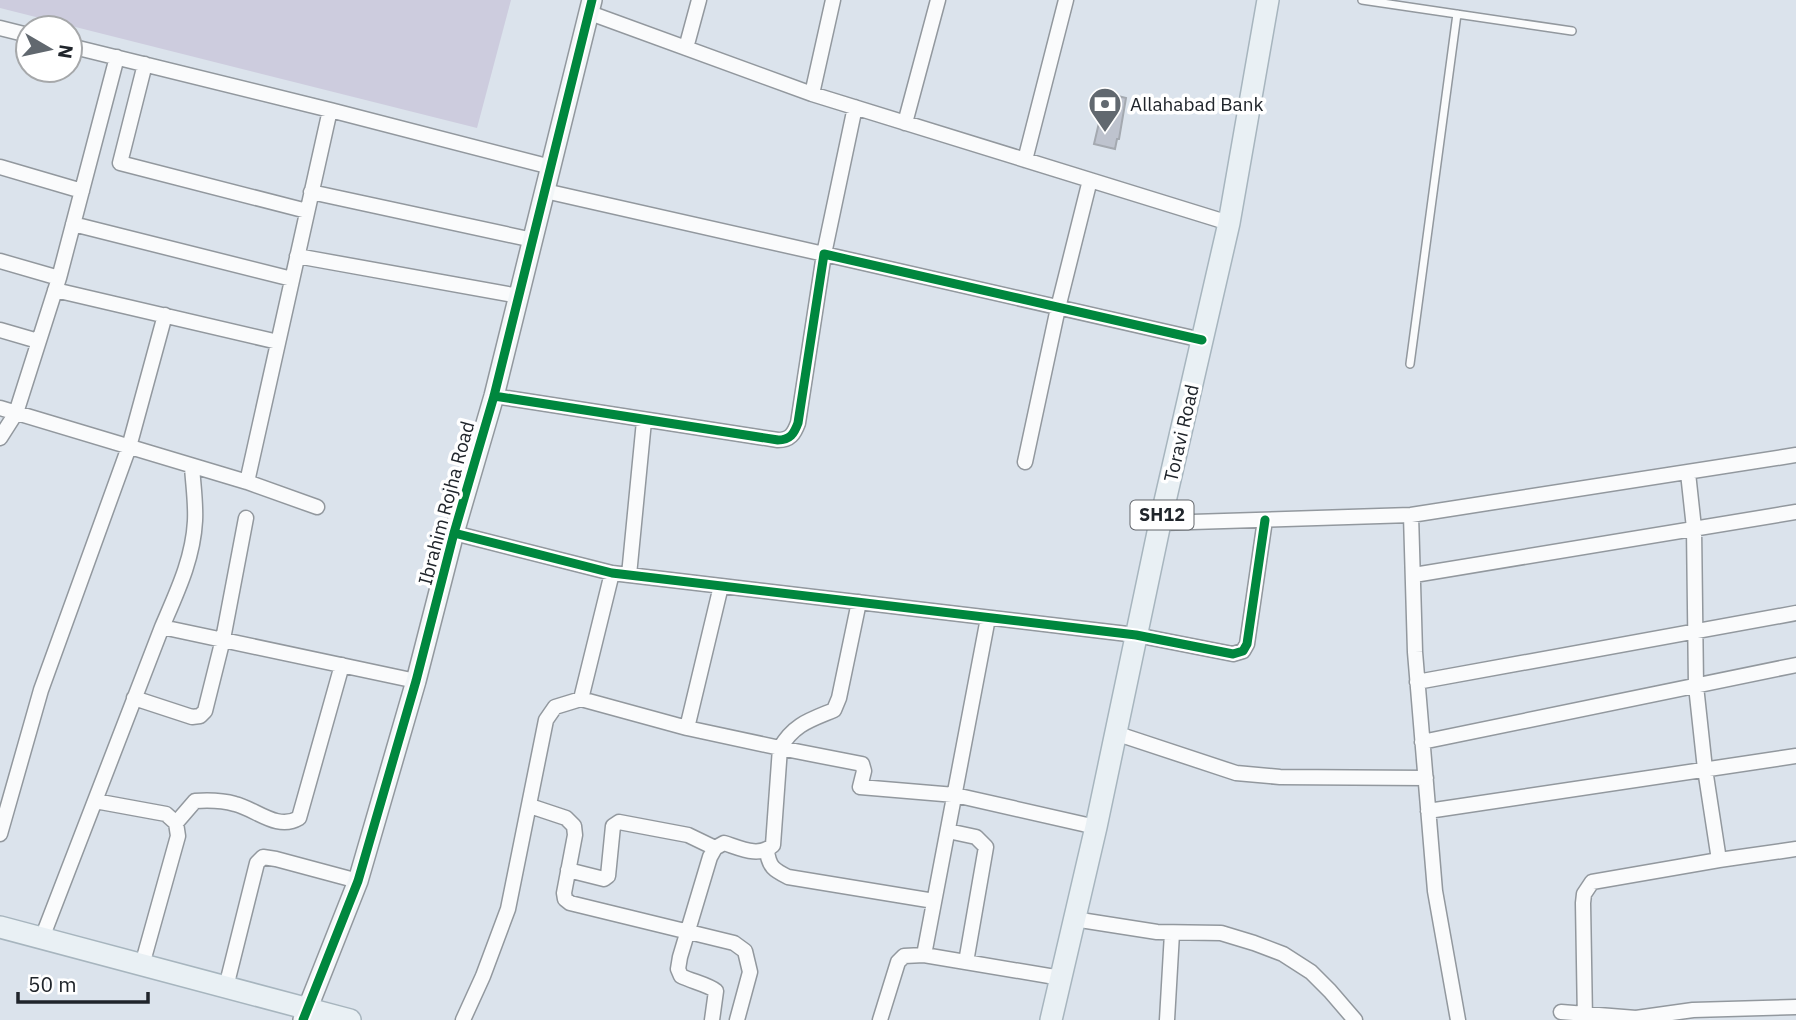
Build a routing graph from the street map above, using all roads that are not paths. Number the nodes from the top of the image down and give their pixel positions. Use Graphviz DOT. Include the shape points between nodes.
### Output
graph roads {
  1 [pos="699,0"];
  2 [pos="833,0"];
  3 [pos="938,0"];
  4 [pos="1066,0"];
  5 [pos="1362,0"];
  6 [pos="1268,2"];
  7 [pos="591,7"];
  8 [pos="1457,14"];
  9 [pos="1572,32"];
  10 [pos="686,48"];
  11 [pos="84,49"];
  12 [pos="117,57"];
  13 [pos="145,64"];
  14 [pos="812,94"];
  15 [pos="855,107"];
  16 [pos="330,110"];
  17 [pos="905,123"];
  18 [pos="1025,160"];
  19 [pos="0,167"];
  20 [pos="551,167"];
  21 [pos="1090,180"];
  22 [pos="82,191"];
  23 [pos="545,191"];
  24 [pos="311,192"];
  25 [pos="307,211"];
  26 [pos="1229,223"];
  27 [pos="73,224"];
  28 [pos="533,240"];
  29 [pos="824,254"];
  30 [pos="297,256"];
  31 [pos="0,261"];
  32 [pos="292,279"];
  33 [pos="57,284"];
  34 [pos="519,296"];
  35 [pos="1058,308"];
  36 [pos="165,316"];
  37 [pos="0,330"];
  38 [pos="1202,340"];
  39 [pos="38,341"];
  40 [pos="278,342"];
  41 [pos="1410,364"];
  42 [pos="494,396"];
  43 [pos="0,408"];
  44 [pos="16,413"];
  45 [pos="644,421"];
  46 [pos="0,438"];
  47 [pos="129,447"];
  48 [pos="1796,455"];
  49 [pos="1025,462"];
  50 [pos="192,466"];
  51 [pos="1688,473"];
  52 [pos="247,482"];
  53 [pos="317,507"];
  54 [pos="1796,512"];
  55 [pos="1411,515"];
  56 [pos="246,518"];
  57 [pos="1265,520"];
  58 [pos="1160,523"];
  59 [pos="1694,528"];
  60 [pos="454,533"];
  61 [pos="612,573"];
  62 [pos="629,575"];
  63 [pos="1414,575"];
  64 [pos="721,586"];
  65 [pos="859,602"];
  66 [pos="1796,613"];
  67 [pos="988,618"];
  68 [pos="162,626"];
  69 [pos="1694,631"];
  70 [pos="1136,635"];
  71 [pos="223,639"];
  72 [pos="342,665"];
  73 [pos="1796,665"];
  74 [pos="416,681"];
  75 [pos="1417,682"];
  76 [pos="1696,686"];
  77 [pos="134,698"];
  78 [pos="581,699"];
  79 [pos="687,728"];
  80 [pos="1115,733"];
  81 [pos="1422,742"];
  82 [pos="780,748"];
  83 [pos="1796,756"];
  84 [pos="1705,769"];
  85 [pos="1426,778"];
  86 [pos="955,795"];
  87 [pos="95,801"];
  88 [pos="530,806"];
  89 [pos="1428,811"];
  90 [pos="176,823"];
  91 [pos="1096,827"];
  92 [pos="948,831"];
  93 [pos="0,834"];
  94 [pos="715,848"];
  95 [pos="1796,849"];
  96 [pos="766,851"];
  97 [pos="1719,860"];
  98 [pos="568,870"];
  99 [pos="358,881"];
  100 [pos="934,901"];
  101 [pos="1074,919"];
  102 [pos="0,927"];
  103 [pos="689,931"];
  104 [pos="1172,933"];
  105 [pos="42,938"];
  106 [pos="925,956"];
  107 [pos="966,962"];
  108 [pos="142,965"];
  109 [pos="1061,978"];
  110 [pos="226,987"];
  111 [pos="1796,1007"];
  112 [pos="1561,1012"];
  113 [pos="305,1014"];
  114 [pos="1746,1014"];
  115 [pos="1585,1018"];
  116 [pos="349,1020"];
  117 [pos="463,1020"];
  118 [pos="712,1020"];
  119 [pos="737,1020"];
  120 [pos="880,1020"];
  121 [pos="1051,1020"];
  122 [pos="1167,1020"];
  123 [pos="1355,1020"];
  124 [pos="1458,1020"];
  1 -- 10 [label="street"];
  2 -- 14 [label="street"];
  3 -- 17 [label="street"];
  4 -- 18 [label="street"];
  5 -- 8 [label="lane"];
  6 -- 26 [label="main road, Toravi Road / SH12"];
  7 -- 10 [label="street"];
  7 -- 20 [label="street, Ibrahim Rojha Road"];
  8 -- 9 [label="lane"];
  8 -- 41 [label="lane"];
  10 -- 14 [label="street"];
  11 -- 12 [label="street"];
  12 -- 13 [label="street"];
  12 -- 22 [label="street"];
  13 -- 16 [label="street"];
  13 -- 25 [label="street" via="120,163"];
  14 -- 15 [label="street"];
  15 -- 17 [label="street"];
  15 -- 29 [label="street"];
  16 -- 20 [label="street"];
  16 -- 24 [label="street"];
  17 -- 18 [label="street"];
  18 -- 21 [label="street"];
  19 -- 22 [label="street"];
  20 -- 23 [label="street, Ibrahim Rojha Road"];
  21 -- 26 [label="street"];
  21 -- 35 [label="street"];
  22 -- 27 [label="street"];
  23 -- 28 [label="street, Ibrahim Rojha Road"];
  23 -- 29 [label="street"];
  24 -- 25 [label="street"];
  24 -- 28 [label="street"];
  25 -- 30 [label="street"];
  26 -- 38 [label="main road, Toravi Road / SH12"];
  27 -- 32 [label="street"];
  27 -- 33 [label="street"];
  28 -- 34 [label="street, Ibrahim Rojha Road"];
  29 -- 35 [label="street"];
  29 -- 45 [label="street" via="794,434 778,440"];
  30 -- 32 [label="street"];
  30 -- 34 [label="street"];
  31 -- 33 [label="street"];
  32 -- 40 [label="street"];
  33 -- 36 [label="street"];
  33 -- 39 [label="street"];
  34 -- 42 [label="street, Ibrahim Rojha Road"];
  35 -- 38 [label="street"];
  35 -- 49 [label="street"];
  36 -- 40 [label="street"];
  36 -- 47 [label="street"];
  37 -- 39 [label="street"];
  38 -- 58 [label="main road, Toravi Road / SH12"];
  39 -- 44 [label="street"];
  40 -- 52 [label="street"];
  42 -- 45 [label="street"];
  42 -- 60 [label="street, Ibrahim Rojha Road"];
  43 -- 44 [label="street"];
  44 -- 46 [label="street"];
  44 -- 47 [label="street"];
  45 -- 62 [label="street"];
  47 -- 50 [label="street"];
  47 -- 93 [label="street" via="41,690"];
  48 -- 51 [label="street"];
  50 -- 52 [label="street"];
  50 -- 68 [label="street" via="195,520 191,545 186,571"];
  51 -- 55 [label="street"];
  51 -- 59 [label="street"];
  52 -- 53 [label="street"];
  54 -- 59 [label="street"];
  55 -- 57 [label="street"];
  55 -- 63 [label="street"];
  56 -- 71 [label="street"];
  57 -- 58 [label="street"];
  57 -- 70 [label="street" via="1243,651 1233,654"];
  58 -- 70 [label="main road, Toravi Road / SH12"];
  59 -- 63 [label="street"];
  59 -- 69 [label="street"];
  60 -- 61 [label="street"];
  60 -- 74 [label="street, Ibrahim Rojha Road"];
  61 -- 62 [label="street"];
  61 -- 78 [label="street"];
  62 -- 64 [label="street"];
  63 -- 75 [label="street"];
  64 -- 65 [label="street"];
  64 -- 79 [label="street"];
  65 -- 67 [label="street"];
  65 -- 82 [label="street" via="834,710 799,725"];
  66 -- 69 [label="street"];
  67 -- 70 [label="street"];
  67 -- 86 [label="street"];
  68 -- 71 [label="street"];
  68 -- 77 [label="street"];
  69 -- 75 [label="street"];
  69 -- 76 [label="street"];
  70 -- 80 [label="main road, Toravi Road / SH12"];
  71 -- 72 [label="street"];
  71 -- 77 [label="street" via="200,716"];
  72 -- 74 [label="street"];
  72 -- 90 [label="street" via="299,818 277,822 238,804 216,800 195,801"];
  73 -- 76 [label="street"];
  74 -- 99 [label="street, Ibrahim Rojha Road"];
  75 -- 81 [label="street"];
  76 -- 81 [label="street"];
  76 -- 84 [label="street"];
  77 -- 87 [label="street"];
  78 -- 79 [label="street"];
  78 -- 88 [label="street" via="555,708 546,719"];
  79 -- 82 [label="street"];
  80 -- 85 [label="street" via="1236,773 1280,778"];
  80 -- 91 [label="main road, Toravi Road / SH12"];
  81 -- 85 [label="street"];
  82 -- 86 [label="street" via="862,764 860,787"];
  82 -- 96 [label="street" via="773,845"];
  83 -- 84 [label="street"];
  84 -- 89 [label="street"];
  84 -- 97 [label="street"];
  85 -- 89 [label="street"];
  86 -- 91 [label="street"];
  86 -- 92 [label="street"];
  87 -- 90 [label="street" via="166,814"];
  87 -- 105 [label="street"];
  88 -- 98 [label="street" via="566,818 574,826"];
  88 -- 117 [label="street" via="508,909"];
  89 -- 124 [label="street" via="1435,891"];
  90 -- 108 [label="street" via="178,836"];
  91 -- 101 [label="main road, Toravi Road / SH12"];
  92 -- 100 [label="street"];
  92 -- 107 [label="street" via="976,837 986,847"];
  94 -- 96 [label="street" via="724,843"];
  94 -- 98 [label="street" via="688,835 618,822 610,836 608,876 597,878"];
  94 -- 103 [label="street"];
  95 -- 97 [label="street"];
  96 -- 100 [label="street" via="773,870 788,877"];
  97 -- 115 [label="street" via="1592,882 1583,903"];
  98 -- 103 [label="street" via="564,892 570,903"];
  99 -- 110 [label="street" via="263,858 257,863"];
  99 -- 113 [label="street, Ibrahim Rojha Road"];
  100 -- 106 [label="street"];
  101 -- 104 [label="street"];
  101 -- 109 [label="main road, Toravi Road / SH12"];
  102 -- 105 [label="main road"];
  103 -- 118 [label="street" via="678,969 681,976 716,991"];
  103 -- 119 [label="street" via="734,943 745,951 750,972"];
  104 -- 122 [label="street"];
  104 -- 123 [label="street" via="1221,933 1283,954 1311,972"];
  105 -- 108 [label="main road"];
  106 -- 107 [label="street"];
  106 -- 120 [label="street" via="904,956 898,962"];
  107 -- 109 [label="street"];
  108 -- 110 [label="main road"];
  109 -- 121 [label="main road, Toravi Road / SH12"];
  110 -- 113 [label="main road"];
  111 -- 114 [label="street"];
  112 -- 115 [label="street"];
  113 -- 116 [label="main road"];
  114 -- 115 [label="street" via="1693,1010 1636,1018"];
}
